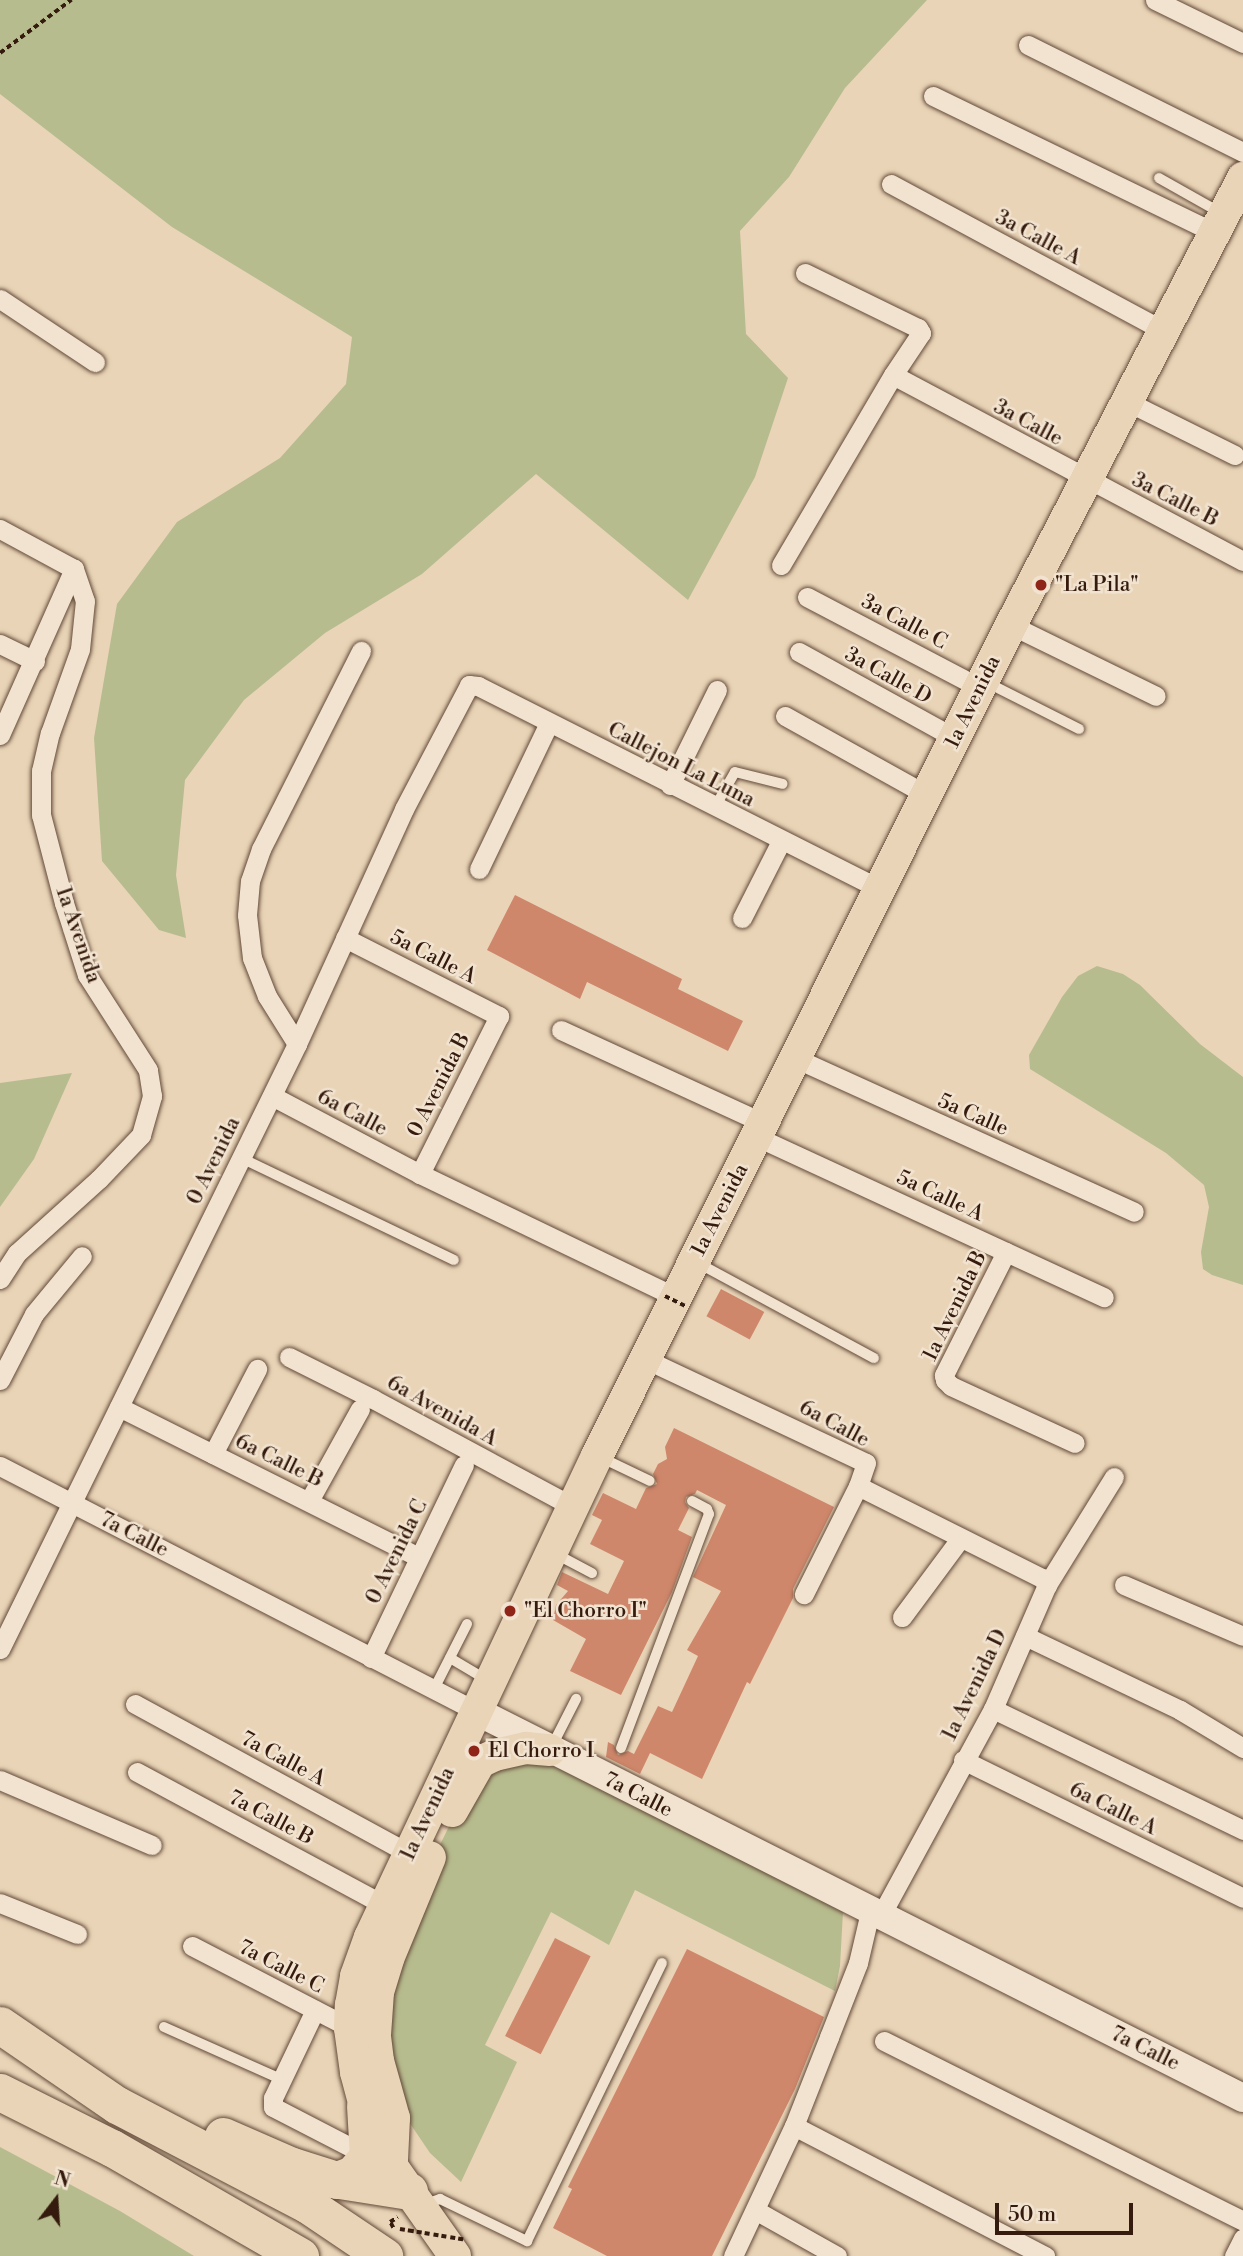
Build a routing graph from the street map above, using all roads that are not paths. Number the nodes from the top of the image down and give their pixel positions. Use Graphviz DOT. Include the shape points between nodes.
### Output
graph roads {
  1 [pos="1155,0"];
  2 [pos="1243,43"];
  3 [pos="1028,45"];
  4 [pos="933,96"];
  5 [pos="1243,152"];
  6 [pos="1159,178"];
  7 [pos="1243,178"];
  8 [pos="891,184"];
  9 [pos="1220,224"];
  10 [pos="805,273"];
  11 [pos="0,299"];
  12 [pos="1164,331"];
  13 [pos="95,362"];
  14 [pos="893,375"];
  15 [pos="1128,402"];
  16 [pos="1235,455"];
  17 [pos="1086,480"];
  18 [pos="0,529"];
  19 [pos="1243,561"];
  20 [pos="781,565"];
  21 [pos="74,569"];
  22 [pos="807,597"];
  23 [pos="1012,625"];
  24 [pos="0,644"];
  25 [pos="360,650"];
  26 [pos="799,652"];
  27 [pos="35,661"];
  28 [pos="982,684"];
  29 [pos="717,690"];
  30 [pos="463,691"];
  31 [pos="1156,696"];
  32 [pos="785,716"];
  33 [pos="549,723"];
  34 [pos="1079,729"];
  35 [pos="0,735"];
  36 [pos="955,738"];
  37 [pos="783,784"];
  38 [pos="670,785"];
  39 [pos="927,794"];
  40 [pos="715,807"];
  41 [pos="781,841"];
  42 [pos="480,869"];
  43 [pos="881,890"];
  44 [pos="742,918"];
  45 [pos="345,938"];
  46 [pos="499,1016"];
  47 [pos="561,1030"];
  48 [pos="297,1044"];
  49 [pos="795,1058"];
  50 [pos="272,1096"];
  51 [pos="760,1130"];
  52 [pos="241,1158"];
  53 [pos="420,1174"];
  54 [pos="1134,1212"];
  55 [pos="1006,1252"];
  56 [pos="82,1256"];
  57 [pos="454,1260"];
  58 [pos="694,1261"];
  59 [pos="0,1279"];
  60 [pos="1104,1297"];
  61 [pos="676,1300"];
  62 [pos="289,1357"];
  63 [pos="874,1358"];
  64 [pos="645,1359"];
  65 [pos="257,1369"];
  66 [pos="0,1380"];
  67 [pos="119,1406"];
  68 [pos="360,1409"];
  69 [pos="1075,1443"];
  70 [pos="213,1454"];
  71 [pos="597,1456"];
  72 [pos="464,1465"];
  73 [pos="0,1466"];
  74 [pos="1114,1477"];
  75 [pos="650,1481"];
  76 [pos="858,1486"];
  77 [pos="309,1501"];
  78 [pos="692,1501"];
  79 [pos="72,1503"];
  80 [pos="572,1506"];
  81 [pos="960,1539"];
  82 [pos="551,1551"];
  83 [pos="419,1557"];
  84 [pos="592,1573"];
  85 [pos="1047,1585"];
  86 [pos="1124,1585"];
  87 [pos="804,1594"];
  88 [pos="902,1617"];
  89 [pos="467,1624"];
  90 [pos="1025,1636"];
  91 [pos="1243,1636"];
  92 [pos="0,1649"];
  93 [pos="372,1658"];
  94 [pos="450,1658"];
  95 [pos="490,1682"];
  96 [pos="434,1689"];
  97 [pos="576,1699"];
  98 [pos="135,1704"];
  99 [pos="993,1709"];
  100 [pos="476,1711"];
  101 [pos="621,1748"];
  102 [pos="1243,1748"];
  103 [pos="550,1750"];
  104 [pos="963,1760"];
  105 [pos="137,1772"];
  106 [pos="0,1780"];
  107 [pos="1243,1830"];
  108 [pos="152,1845"];
  109 [pos="410,1854"];
  110 [pos="1243,1898"];
  111 [pos="0,1903"];
  112 [pos="384,1905"];
  113 [pos="875,1914"];
  114 [pos="77,1934"];
  115 [pos="192,1946"];
  116 [pos="662,1963"];
  117 [pos="315,2010"];
  118 [pos="0,2025"];
  119 [pos="164,2027"];
  120 [pos="350,2028"];
  121 [pos="884,2041"];
  122 [pos="43,2054"];
  123 [pos="281,2079"];
  124 [pos="0,2092"];
  125 [pos="1243,2098"];
  126 [pos="365,2106"];
  127 [pos="794,2126"];
  128 [pos="337,2179"];
  129 [pos="395,2201"];
  130 [pos="755,2210"];
  131 [pos="1243,2221"];
  132 [pos="1243,2238"];
  133 [pos="461,2248"];
  134 [pos="300,2256"];
  135 [pos="733,2256"];
  136 [pos="837,2256"];
  137 [pos="1045,2256"];
  138 [pos="1234,2256"];
  1 -- 2 [label="street"];
  3 -- 5 [label="street"];
  4 -- 9 [label="street"];
  6 -- 9 [label="lane"];
  7 -- 9 [label="main road, 1a Avenida"];
  8 -- 12 [label="street, 3a Calle A"];
  9 -- 12 [label="main road, 1a Avenida"];
  10 -- 14 [label="street" via="918,328 921,333"];
  11 -- 13 [label="street"];
  12 -- 15 [label="main road, 1a Avenida"];
  14 -- 17 [label="street, 3a Calle"];
  14 -- 20 [label="street"];
  15 -- 16 [label="street"];
  15 -- 17 [label="main road, 1a Avenida"];
  17 -- 19 [label="street, 3a Calle B"];
  17 -- 23 [label="main road, 1a Avenida"];
  18 -- 21 [label="street"];
  21 -- 27 [label="street"];
  21 -- 59 [label="street, 1a Avenida" via="86,601 80,649 41,771 41,815 87,975 148,1070 152,1096 141,1135 17,1253"];
  22 -- 28 [label="street, 3a Calle C"];
  23 -- 28 [label="main road, 1a Avenida"];
  23 -- 31 [label="street"];
  24 -- 27 [label="street"];
  25 -- 48 [label="street" via="261,849 250,881 247,915 252,958 267,996"];
  26 -- 36 [label="street, 3a Calle D"];
  27 -- 35 [label="street"];
  28 -- 34 [label="lane, 3a Calle C"];
  28 -- 36 [label="main road, 1a Avenida"];
  29 -- 38 [label="street"];
  30 -- 33 [label="street, Callejon La Luna" via="469,685 478,687"];
  30 -- 45 [label="street, 0 Avenida"];
  32 -- 39 [label="street"];
  33 -- 38 [label="street, Callejon La Luna"];
  33 -- 42 [label="street"];
  36 -- 39 [label="main road, 1a Avenida"];
  37 -- 40 [label="lane" via="735,772"];
  38 -- 40 [label="street, Callejon La Luna"];
  39 -- 43 [label="main road, 1a Avenida"];
  40 -- 41 [label="street, Callejon La Luna"];
  41 -- 43 [label="street, Callejon La Luna"];
  41 -- 44 [label="street"];
  43 -- 49 [label="main road, 1a Avenida"];
  45 -- 46 [label="street, 5a Calle A"];
  45 -- 48 [label="street, 0 Avenida"];
  46 -- 53 [label="street, 0 Avenida B"];
  47 -- 51 [label="street"];
  48 -- 50 [label="street, 0 Avenida"];
  49 -- 51 [label="main road, 1a Avenida"];
  49 -- 54 [label="street, 5a Calle"];
  50 -- 52 [label="street, 0 Avenida"];
  50 -- 53 [label="street, 6a Calle"];
  51 -- 55 [label="street, 5a Calle A"];
  51 -- 58 [label="main road, 1a Avenida"];
  52 -- 57 [label="lane"];
  52 -- 67 [label="street, 0 Avenida"];
  53 -- 61 [label="street, 6a Calle"];
  55 -- 60 [label="street, 5a Calle A"];
  55 -- 69 [label="street, 1a Avenida B" via="945,1380"];
  56 -- 66 [label="street" via="34,1314"];
  58 -- 61 [label="main road, 1a Avenida"];
  58 -- 63 [label="lane"];
  61 -- 64 [label="main road, 1a Avenida"];
  62 -- 80 [label="street, 6a Avenida A"];
  64 -- 71 [label="main road, 1a Avenida"];
  64 -- 76 [label="street, 6a Calle" via="864,1461"];
  65 -- 70 [label="street"];
  67 -- 70 [label="street, 6a Calle B"];
  67 -- 79 [label="street, 0 Avenida"];
  68 -- 77 [label="street"];
  70 -- 77 [label="street, 6a Calle B"];
  71 -- 75 [label="lane"];
  71 -- 80 [label="main road, 1a Avenida"];
  72 -- 83 [label="street, 0 Avenida C"];
  73 -- 79 [label="street, 7a Calle"];
  74 -- 85 [label="street, 1a Avenida D"];
  76 -- 81 [label="street"];
  76 -- 87 [label="street"];
  77 -- 83 [label="street, 6a Calle B"];
  78 -- 101 [label="lane" via="709,1514"];
  79 -- 92 [label="street, 0 Avenida"];
  79 -- 93 [label="street, 7a Calle"];
  80 -- 82 [label="main road, 1a Avenida"];
  81 -- 85 [label="street" via="1042,1578"];
  81 -- 88 [label="street"];
  82 -- 84 [label="lane"];
  82 -- 95 [label="main road, 1a Avenida"];
  83 -- 93 [label="street, 0 Avenida C"];
  85 -- 90 [label="street, 1a Avenida D"];
  86 -- 91 [label="street"];
  89 -- 94 [label="lane"];
  90 -- 99 [label="street, 1a Avenida D"];
  90 -- 102 [label="street" via="1180,1710"];
  93 -- 96 [label="street, 7a Calle"];
  94 -- 95 [label="lane"];
  94 -- 96 [label="lane"];
  95 -- 100 [label="main road, 1a Avenida"];
  96 -- 100 [label="street, 7a Calle"];
  97 -- 103 [label="lane"];
  98 -- 109 [label="street, 7a Calle A"];
  99 -- 104 [label="street, 1a Avenida D"];
  99 -- 107 [label="street"];
  100 -- 103 [label="street, 7a Calle"];
  100 -- 109 [label="main road, 1a Avenida"];
  103 -- 113 [label="street, 7a Calle" via="610,1772"];
  103 -- 129 [label="main road" via="526,1748 495,1755 472,1773 433,1850 388,1959 378,1992 375,2035 394,2118"];
  104 -- 110 [label="street, 6a Calle A"];
  104 -- 113 [label="street, 1a Avenida D"];
  105 -- 112 [label="street, 7a Calle B"];
  106 -- 108 [label="street"];
  109 -- 112 [label="main road, 1a Avenida"];
  111 -- 114 [label="street"];
  112 -- 120 [label="main road, 1a Avenida" via="356,1976"];
  113 -- 125 [label="street, 7a Calle"];
  113 -- 127 [label="street, 1a Avenida D"];
  115 -- 117 [label="street, 7a Calle C"];
  116 -- 129 [label="lane" via="527,2241 440,2199"];
  117 -- 120 [label="street, 7a Calle C"];
  117 -- 123 [label="street"];
  118 -- 122 [label="highway"];
  119 -- 123 [label="lane"];
  120 -- 126 [label="main road, 1a Avenida"];
  121 -- 131 [label="street"];
  122 -- 128 [label="highway" via="292,2166"];
  122 -- 129 [label="highway" via="117,2105 308,2205"];
  123 -- 129 [label="street" via="273,2108"];
  124 -- 134 [label="highway"];
  126 -- 129 [label="highway"];
  127 -- 130 [label="street, 1a Avenida D"];
  127 -- 137 [label="street"];
  128 -- 129 [label="highway"];
  128 -- 129 [label="highway" via="353,2174"];
  129 -- 133 [label="main road"];
  130 -- 135 [label="street, 1a Avenida D"];
  130 -- 136 [label="street"];
  132 -- 138 [label="street"];
}
